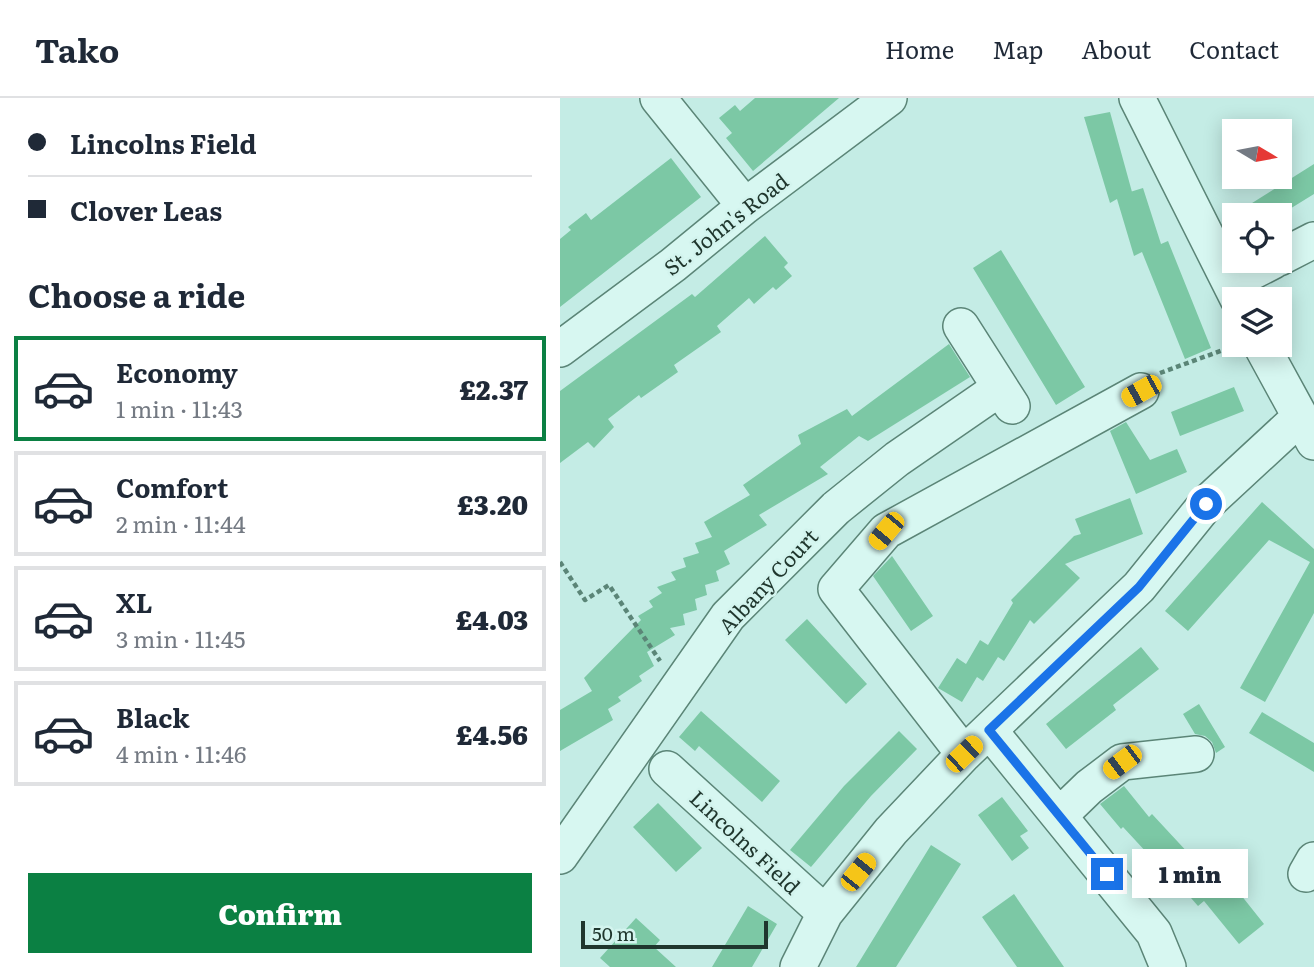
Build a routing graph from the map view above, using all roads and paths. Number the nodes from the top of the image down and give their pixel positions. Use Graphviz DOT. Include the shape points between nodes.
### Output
graph roads {
  1 [pos="658,98"];
  2 [pos="889,98"];
  3 [pos="1137,98"];
  4 [pos="745,206"];
  5 [pos="1314,240"];
  6 [pos="1292,251"];
  7 [pos="1257,273"];
  8 [pos="1232,287"];
  9 [pos="1239,287"];
  10 [pos="961,326"];
  11 [pos="560,349"];
  12 [pos="1222,350"];
  13 [pos="1267,357"];
  14 [pos="1141,391"];
  15 [pos="1307,430"];
  16 [pos="560,562"];
  17 [pos="679,688"];
  18 [pos="989,730"];
  19 [pos="964,754"];
  20 [pos="1196,754"];
  21 [pos="667,769"];
  22 [pos="1059,816"];
  23 [pos="560,856"];
  24 [pos="825,913"];
  25 [pos="798,967"];
  26 [pos="1168,967"];
  1 -- 4 [label="street"];
  2 -- 4 [label="street, St. John's Road"];
  3 -- 8 [label="street"];
  4 -- 11 [label="street, St. John's Road"];
  5 -- 6 [label="street"];
  7 -- 9 [label="street"];
  10 -- 17 [label="street, Albany Court" via="1007,398 897,459 836,508 728,616"];
  12 -- 14 [label="path" via="1136,382"];
  13 -- 15 [label="street"];
  14 -- 19 [label="street" via="886,531 836,589"];
  15 -- 18 [label="street" via="1206,504 1139,587"];
  16 -- 17 [label="path" via="585,600 609,585"];
  17 -- 23 [label="street, Albany Court"];
  18 -- 19 [label="street"];
  18 -- 22 [label="street"];
  19 -- 24 [label="street" via="891,831"];
  20 -- 22 [label="street" via="1122,762"];
  21 -- 24 [label="street, Lincolns Field"];
  22 -- 26 [label="street" via="1154,933"];
  24 -- 25 [label="street"];
}
